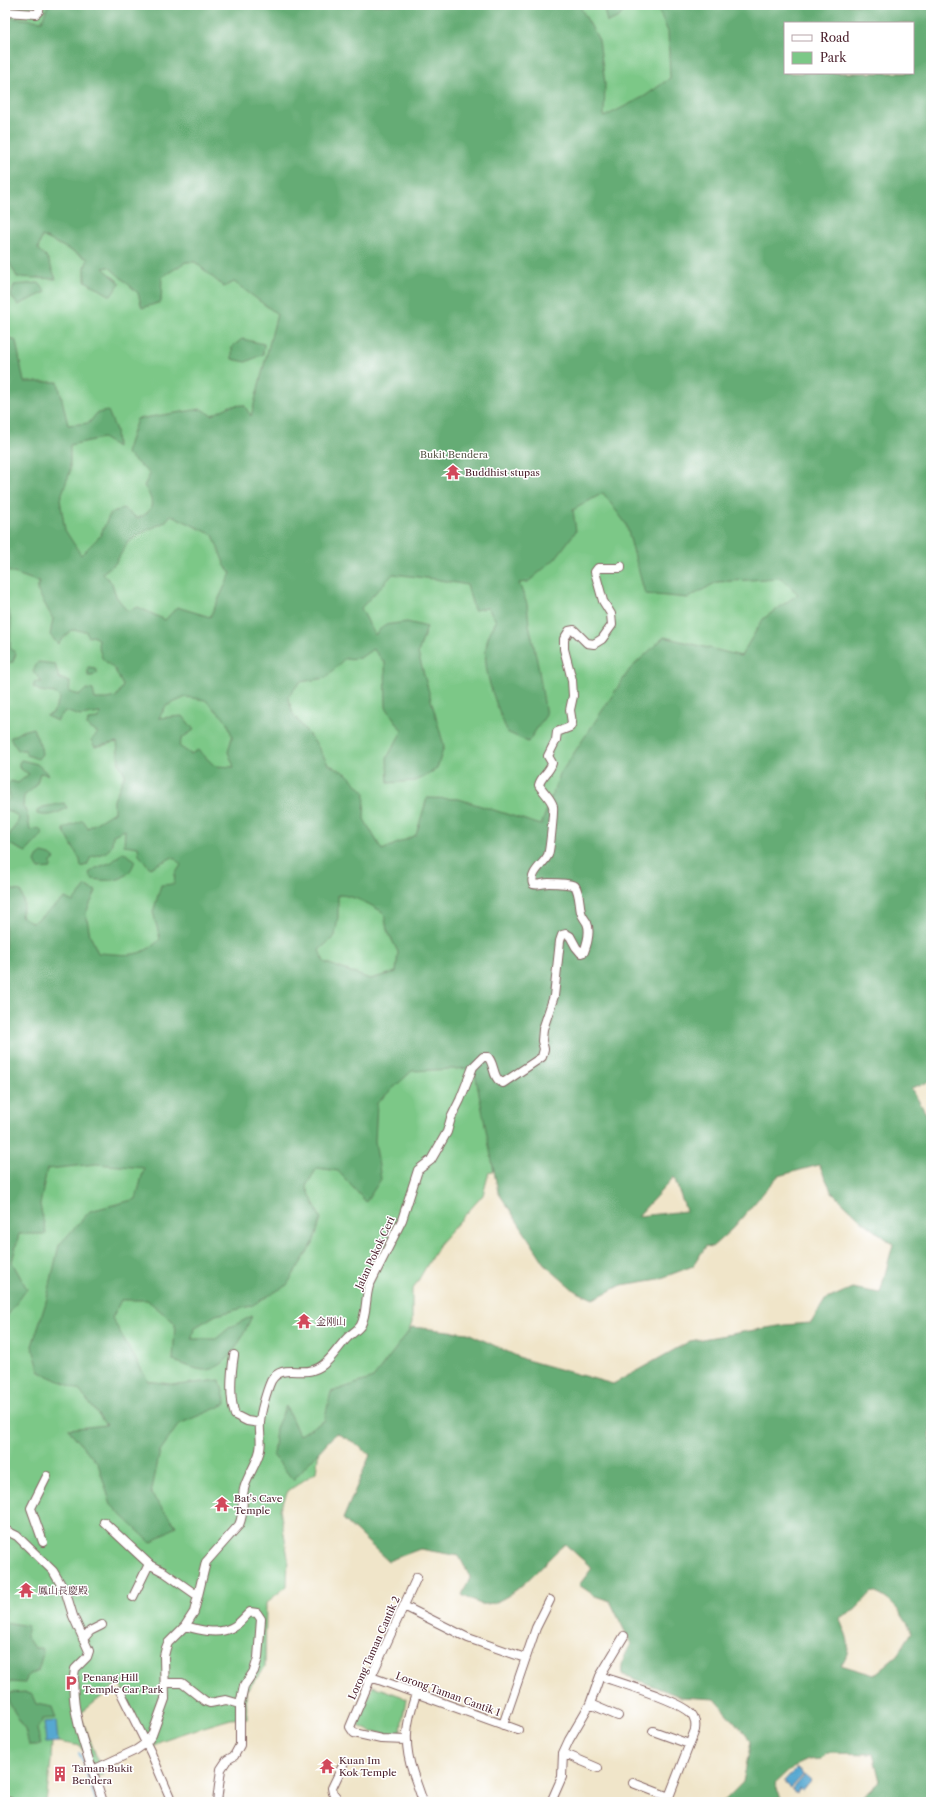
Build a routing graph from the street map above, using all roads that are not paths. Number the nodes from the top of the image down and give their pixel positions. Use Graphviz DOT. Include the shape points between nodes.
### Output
graph roads {
  1 [pos="40,5"];
  2 [pos="5,12"];
  3 [pos="621,566"];
  4 [pos="234,1355"];
  5 [pos="260,1423"];
  6 [pos="47,1476"];
  7 [pos="104,1522"];
  8 [pos="5,1530"];
  9 [pos="43,1542"];
  10 [pos="148,1564"];
  11 [pos="417,1577"];
  12 [pos="198,1596"];
  13 [pos="133,1597"];
  14 [pos="550,1600"];
  15 [pos="404,1606"];
  16 [pos="102,1626"];
  17 [pos="185,1626"];
  18 [pos="624,1636"];
  19 [pos="83,1639"];
  20 [pos="525,1658"];
  21 [pos="600,1676"];
  22 [pos="371,1677"];
  23 [pos="165,1683"];
  24 [pos="120,1691"];
  25 [pos="416,1694"];
  26 [pos="240,1704"];
  27 [pos="590,1704"];
  28 [pos="618,1716"];
  29 [pos="503,1725"];
  30 [pos="518,1730"];
  31 [pos="653,1731"];
  32 [pos="406,1740"];
  33 [pos="146,1744"];
  34 [pos="689,1744"];
  35 [pos="563,1753"];
  36 [pos="344,1763"];
  37 [pos="598,1768"];
  38 [pos="93,1770"];
  39 [pos="633,1783"];
  40 [pos="668,1800"];
  41 [pos="5,1801"];
  42 [pos="10,1802"];
  43 [pos="103,1802"];
  44 [pos="172,1802"];
  45 [pos="217,1802"];
  46 [pos="340,1802"];
  47 [pos="422,1802"];
  48 [pos="551,1802"];
  1 -- 2 [label="street" via="36,14"];
  3 -- 5 [label="street, Jalan Pokok Ceri" via="612,569 598,568 595,572 603,601 611,614 612,625 606,633 594,644 587,643 574,630 569,631 564,639 572,680 572,723 557,732 548,756 552,763 551,768 540,779 539,785 554,807 548,855 532,877 532,881 538,886 547,883 575,886 588,932 587,944 581,953 570,936 566,934 560,941 554,996 543,1029 542,1057 503,1083 498,1079 492,1060 488,1057 478,1060 436,1153 418,1170 402,1220 369,1286 360,1326 327,1361 314,1370 284,1370 277,1374 271,1381"];
  4 -- 5 [label="street" via="231,1372 235,1416"];
  5 -- 12 [label="street, Jalan Pokok Ceri" via="260,1451 244,1490 242,1518 239,1525 206,1562"];
  6 -- 9 [label="street" via="31,1508"];
  7 -- 10 [label="street"];
  8 -- 19 [label="street" via="17,1536 53,1570 66,1593"];
  10 -- 12 [label="street"];
  10 -- 13 [label="street"];
  11 -- 15 [label="street, Lorong Taman Cantik 2"];
  12 -- 17 [label="street, Jalan Pokok Ceri" via="194,1612"];
  14 -- 20 [label="street" via="540,1618"];
  15 -- 20 [label="street" via="468,1638"];
  15 -- 22 [label="street, Lorong Taman Cantik 2"];
  16 -- 19 [label="street" via="90,1631"];
  17 -- 23 [label="street, Jalan Pokok Ceri" via="166,1648"];
  17 -- 26 [label="street" via="205,1631 227,1630 250,1612 260,1616 258,1658 254,1671 244,1686"];
  18 -- 21 [label="street"];
  19 -- 38 [label="street" via="89,1651 87,1657 75,1669 75,1706"];
  20 -- 29 [label="street"];
  21 -- 27 [label="street"];
  21 -- 34 [label="street" via="667,1700 690,1712 696,1724"];
  22 -- 25 [label="street, Lorong Taman Cantik 1"];
  22 -- 32 [label="street, Lorong Taman Cantik 2" via="350,1727 354,1733 381,1739"];
  23 -- 26 [label="street" via="182,1683 205,1701 226,1700"];
  23 -- 33 [label="street, Jalan Pokok Ceri" via="165,1699 152,1735"];
  24 -- 33 [label="street"];
  25 -- 29 [label="street, Lorong Taman Cantik 1"];
  25 -- 32 [label="street"];
  26 -- 45 [label="street" via="240,1745 234,1756 227,1760 221,1769"];
  27 -- 28 [label="street"];
  27 -- 35 [label="street"];
  29 -- 30 [label="street, Lorong Taman Cantik 1"];
  31 -- 34 [label="street"];
  32 -- 47 [label="street" via="412,1772"];
  33 -- 38 [label="street"];
  33 -- 44 [label="street"];
  34 -- 40 [label="street"];
  35 -- 37 [label="street"];
  35 -- 48 [label="street" via="562,1777"];
  36 -- 46 [label="street" via="332,1788"];
  38 -- 43 [label="street"];
  39 -- 40 [label="street"];
  41 -- 42 [label="street"];
}
